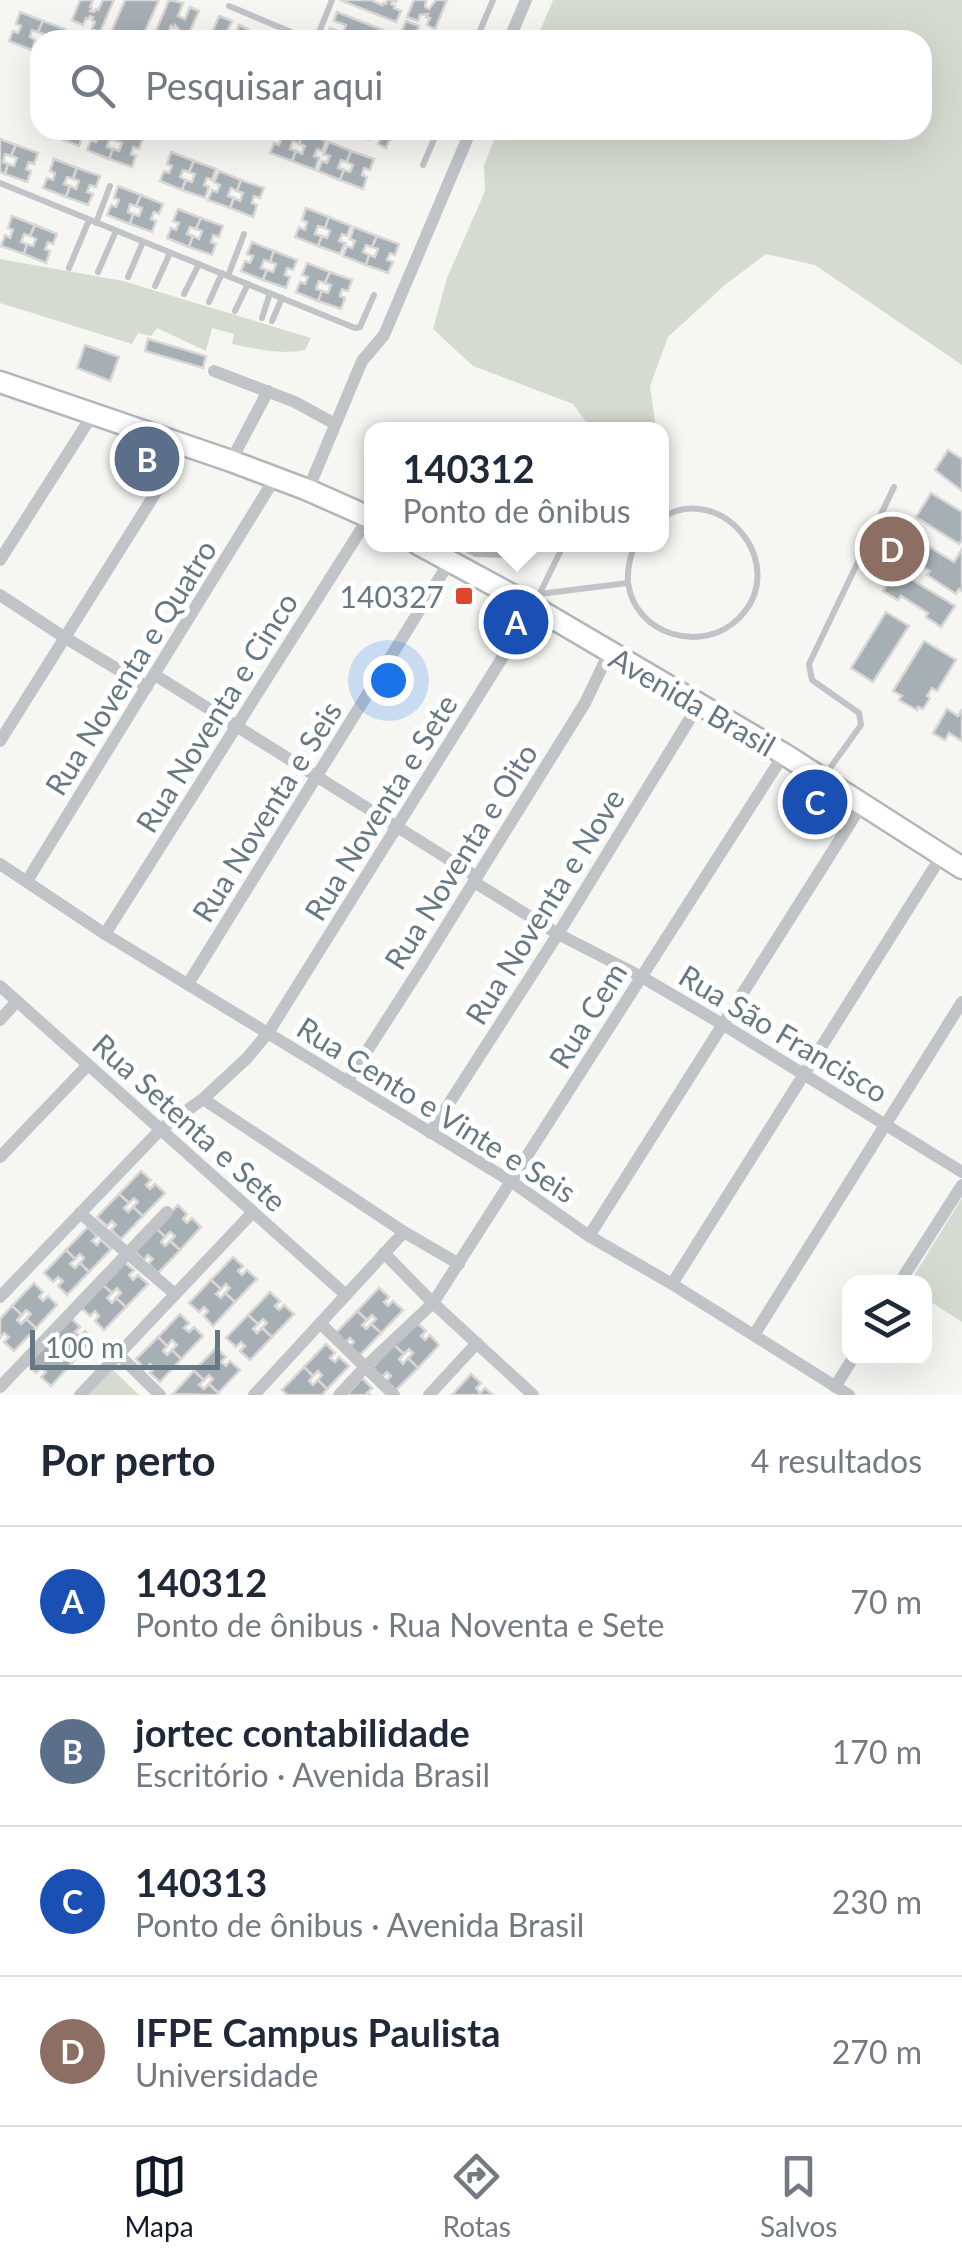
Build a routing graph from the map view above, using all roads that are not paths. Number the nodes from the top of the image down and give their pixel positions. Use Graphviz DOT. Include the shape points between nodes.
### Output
graph roads {
  1 [pos="332,0"];
  2 [pos="493,0"];
  3 [pos="526,0"];
  4 [pos="229,6"];
  5 [pos="288,30"];
  6 [pos="318,30"];
  7 [pos="480,30"];
  8 [pos="513,30"];
  9 [pos="434,140"];
  10 [pos="467,140"];
  11 [pos="423,165"];
  12 [pos="0,183"];
  13 [pos="110,186"];
  14 [pos="92,221"];
  15 [pos="116,231"];
  16 [pos="244,234"];
  17 [pos="143,242"];
  18 [pos="170,252"];
  19 [pos="199,264"];
  20 [pos="69,268"];
  21 [pos="98,272"];
  22 [pos="225,274"];
  23 [pos="128,277"];
  24 [pos="248,284"];
  25 [pos="155,286"];
  26 [pos="270,293"];
  27 [pos="184,294"];
  28 [pos="374,295"];
  29 [pos="282,298"];
  30 [pos="209,302"];
  31 [pos="235,311"];
  32 [pos="262,318"];
  33 [pos="272,321"];
  34 [pos="214,371"];
  35 [pos="0,383"];
  36 [pos="268,392"];
  37 [pos="94,414"];
  38 [pos="335,424"];
  39 [pos="185,446"];
  40 [pos="231,461"];
  41 [pos="275,478"];
  42 [pos="894,487"];
  43 [pos="308,490"];
  44 [pos="669,513"];
  45 [pos="364,514"];
  46 [pos="364,526"];
  47 [pos="512,552"];
  48 [pos="560,552"];
  49 [pos="632,552"];
  50 [pos="453,553"];
  51 [pos="0,560"];
  52 [pos="628,583"];
  53 [pos="0,595"];
  54 [pos="537,600"];
  55 [pos="64,637"];
  56 [pos="610,653"];
  57 [pos="151,681"];
  58 [pos="699,704"];
  59 [pos="235,726"];
  60 [pos="0,741"];
  61 [pos="784,754"];
  62 [pos="318,777"];
  63 [pos="823,778"];
  64 [pos="863,803"];
  65 [pos="397,826"];
  66 [pos="942,854"];
  67 [pos="0,864"];
  68 [pos="962,868"];
  69 [pos="476,879"];
  70 [pos="27,881"];
  71 [pos="105,934"];
  72 [pos="558,934"];
  73 [pos="640,976"];
  74 [pos="188,984"];
  75 [pos="0,986"];
  76 [pos="17,1001"];
  77 [pos="962,1002"];
  78 [pos="0,1020"];
  79 [pos="722,1024"];
  80 [pos="268,1033"];
  81 [pos="88,1065"];
  82 [pos="803,1075"];
  83 [pos="347,1082"];
  84 [pos="203,1098"];
  85 [pos="886,1124"];
  86 [pos="162,1128"];
  87 [pos="430,1133"];
  88 [pos="0,1156"];
  89 [pos="962,1172"];
  90 [pos="512,1182"];
  91 [pos="962,1185"];
  92 [pos="167,1212"];
  93 [pos="253,1212"];
  94 [pos="80,1214"];
  95 [pos="404,1232"];
  96 [pos="589,1236"];
  97 [pos="384,1253"];
  98 [pos="128,1254"];
  99 [pos="459,1264"];
  100 [pos="904,1275"];
  101 [pos="672,1284"];
  102 [pos="175,1294"];
  103 [pos="346,1295"];
  104 [pos="0,1297"];
  105 [pos="433,1303"];
  106 [pos="321,1324"];
  107 [pos="754,1335"];
  108 [pos="477,1342"];
  109 [pos="118,1354"];
  110 [pos="848,1365"];
  111 [pos="364,1367"];
  112 [pos="835,1386"];
  113 [pos="0,1387"];
  114 [pos="259,1390"];
  115 [pos="524,1392"];
  116 [pos="80,1395"];
  117 [pos="160,1395"];
  118 [pos="276,1395"];
  119 [pos="339,1395"];
  120 [pos="394,1395"];
  121 [pos="429,1395"];
  122 [pos="849,1395"];
  1 -- 6 [label="lane"];
  2 -- 7 [label="lane"];
  3 -- 8 [label="street"];
  4 -- 5 [label="lane"];
  9 -- 11 [label="lane"];
  10 -- 38 [label="street" via="384,335 362,361"];
  12 -- 14 [label="lane"];
  13 -- 14 [label="lane"];
  14 -- 15 [label="lane"];
  14 -- 20 [label="lane"];
  15 -- 17 [label="lane"];
  15 -- 21 [label="lane"];
  16 -- 22 [label="lane"];
  17 -- 18 [label="lane"];
  17 -- 23 [label="lane"];
  18 -- 19 [label="lane"];
  18 -- 25 [label="lane"];
  19 -- 22 [label="lane"];
  19 -- 27 [label="lane"];
  22 -- 24 [label="lane"];
  22 -- 30 [label="lane"];
  24 -- 26 [label="lane"];
  24 -- 31 [label="lane"];
  26 -- 29 [label="lane"];
  26 -- 32 [label="lane"];
  28 -- 29 [label="lane" via="355,328"];
  29 -- 33 [label="lane"];
  34 -- 36 [label="street"];
  35 -- 37 [label="main road"];
  36 -- 38 [label="street"];
  36 -- 40 [label="street"];
  37 -- 39 [label="main road"];
  37 -- 51 [label="street"];
  38 -- 43 [label="street"];
  39 -- 40 [label="main road"];
  39 -- 55 [label="street"];
  40 -- 41 [label="main road"];
  41 -- 43 [label="main road"];
  41 -- 57 [label="street, Rua Noventa e Quatro"];
  42 -- 63 [label="lane" via="810,664 812,680 860,713 861,726"];
  43 -- 45 [label="main road"];
  44 -- 52 [label="lane" via="712,512 746,537 756,557 753,598 726,630 685,638 647,620"];
  46 -- 59 [label="street, Rua Noventa e Cinco"];
  47 -- 50 [label="lane"];
  48 -- 54 [label="lane"];
  49 -- 52 [label="lane"];
  50 -- 54 [label="main road, Avenida Brasil"];
  50 -- 62 [label="street, Rua Noventa e Seis"];
  52 -- 54 [label="lane"];
  53 -- 55 [label="street, Rua São Francisco"];
  54 -- 56 [label="main road, Avenida Brasil"];
  54 -- 65 [label="street, Rua Noventa e Sete"];
  55 -- 57 [label="street, Rua São Francisco"];
  55 -- 60 [label="street"];
  56 -- 58 [label="main road, Avenida Brasil"];
  56 -- 69 [label="street, Rua Noventa e Oito"];
  57 -- 59 [label="street, Rua São Francisco"];
  57 -- 70 [label="street, Rua Noventa e Quatro"];
  58 -- 61 [label="main road, Avenida Brasil"];
  58 -- 72 [label="street, Rua Noventa e Nove"];
  59 -- 62 [label="street, Rua São Francisco"];
  59 -- 71 [label="street, Rua Noventa e Cinco"];
  61 -- 63 [label="main road, Avenida Brasil"];
  61 -- 73 [label="street, Rua Cem"];
  62 -- 65 [label="street, Rua São Francisco"];
  62 -- 74 [label="street, Rua Noventa e Seis"];
  63 -- 64 [label="main road, Avenida Brasil"];
  64 -- 66 [label="main road, Avenida Brasil"];
  64 -- 79 [label="street"];
  65 -- 69 [label="street, Rua São Francisco"];
  65 -- 80 [label="street, Rua Noventa e Sete"];
  66 -- 68 [label="main road, Avenida Brasil"];
  66 -- 82 [label="street"];
  67 -- 70 [label="street, Rua Cento e Vinte e Seis"];
  69 -- 72 [label="street, Rua São Francisco"];
  69 -- 83 [label="street, Rua Noventa e Oito"];
  70 -- 71 [label="street, Rua Cento e Vinte e Seis"];
  71 -- 74 [label="street, Rua Cento e Vinte e Seis"];
  72 -- 73 [label="street, Rua São Francisco"];
  72 -- 87 [label="street, Rua Noventa e Nove"];
  73 -- 79 [label="street, Rua São Francisco"];
  73 -- 90 [label="street, Rua Cem"];
  74 -- 80 [label="street, Rua Cento e Vinte e Seis"];
  75 -- 76 [label="street, Rua Setenta e Sete"];
  76 -- 78 [label="street"];
  76 -- 81 [label="street, Rua Setenta e Sete"];
  77 -- 85 [label="street"];
  79 -- 82 [label="street, Rua São Francisco"];
  79 -- 96 [label="street"];
  80 -- 83 [label="street, Rua Cento e Vinte e Seis"];
  80 -- 84 [label="street, Rua Noventa e Sete"];
  81 -- 86 [label="street, Rua Setenta e Sete"];
  81 -- 88 [label="street"];
  82 -- 85 [label="street, Rua São Francisco"];
  82 -- 101 [label="street"];
  83 -- 87 [label="street, Rua Cento e Vinte e Seis"];
  84 -- 86 [label="street, Rua Noventa e Sete"];
  84 -- 95 [label="street"];
  85 -- 89 [label="street, Rua São Francisco"];
  85 -- 107 [label="street"];
  86 -- 93 [label="street, Rua Setenta e Sete"];
  86 -- 94 [label="street, Rua Noventa e Sete"];
  87 -- 90 [label="street, Rua Cento e Vinte e Seis"];
  90 -- 96 [label="street, Rua Cento e Vinte e Seis"];
  90 -- 99 [label="street, Rua Cem"];
  91 -- 100 [label="street"];
  92 -- 98 [label="street"];
  93 -- 102 [label="street"];
  93 -- 103 [label="street, Rua Setenta e Sete"];
  94 -- 98 [label="street"];
  94 -- 104 [label="street, Rua Noventa e Sete"];
  95 -- 97 [label="street"];
  95 -- 99 [label="street"];
  96 -- 101 [label="street, Rua Cento e Vinte e Seis"];
  97 -- 103 [label="street"];
  97 -- 105 [label="street"];
  98 -- 102 [label="street"];
  98 -- 113 [label="street"];
  99 -- 105 [label="street, Rua Cem"];
  101 -- 107 [label="street, Rua Cento e Vinte e Seis"];
  102 -- 109 [label="street"];
  103 -- 106 [label="street"];
  105 -- 108 [label="street"];
  105 -- 111 [label="street, Rua Cem"];
  106 -- 111 [label="street"];
  106 -- 114 [label="street"];
  107 -- 112 [label="street, Rua Cento e Vinte e Seis"];
  108 -- 115 [label="street"];
  108 -- 121 [label="street"];
  109 -- 116 [label="street"];
  109 -- 117 [label="street"];
  110 -- 112 [label="street"];
  111 -- 119 [label="street, Rua Cem"];
  111 -- 120 [label="street"];
  112 -- 122 [label="street, Rua Cento e Vinte e Seis"];
  114 -- 118 [label="street"];
}
